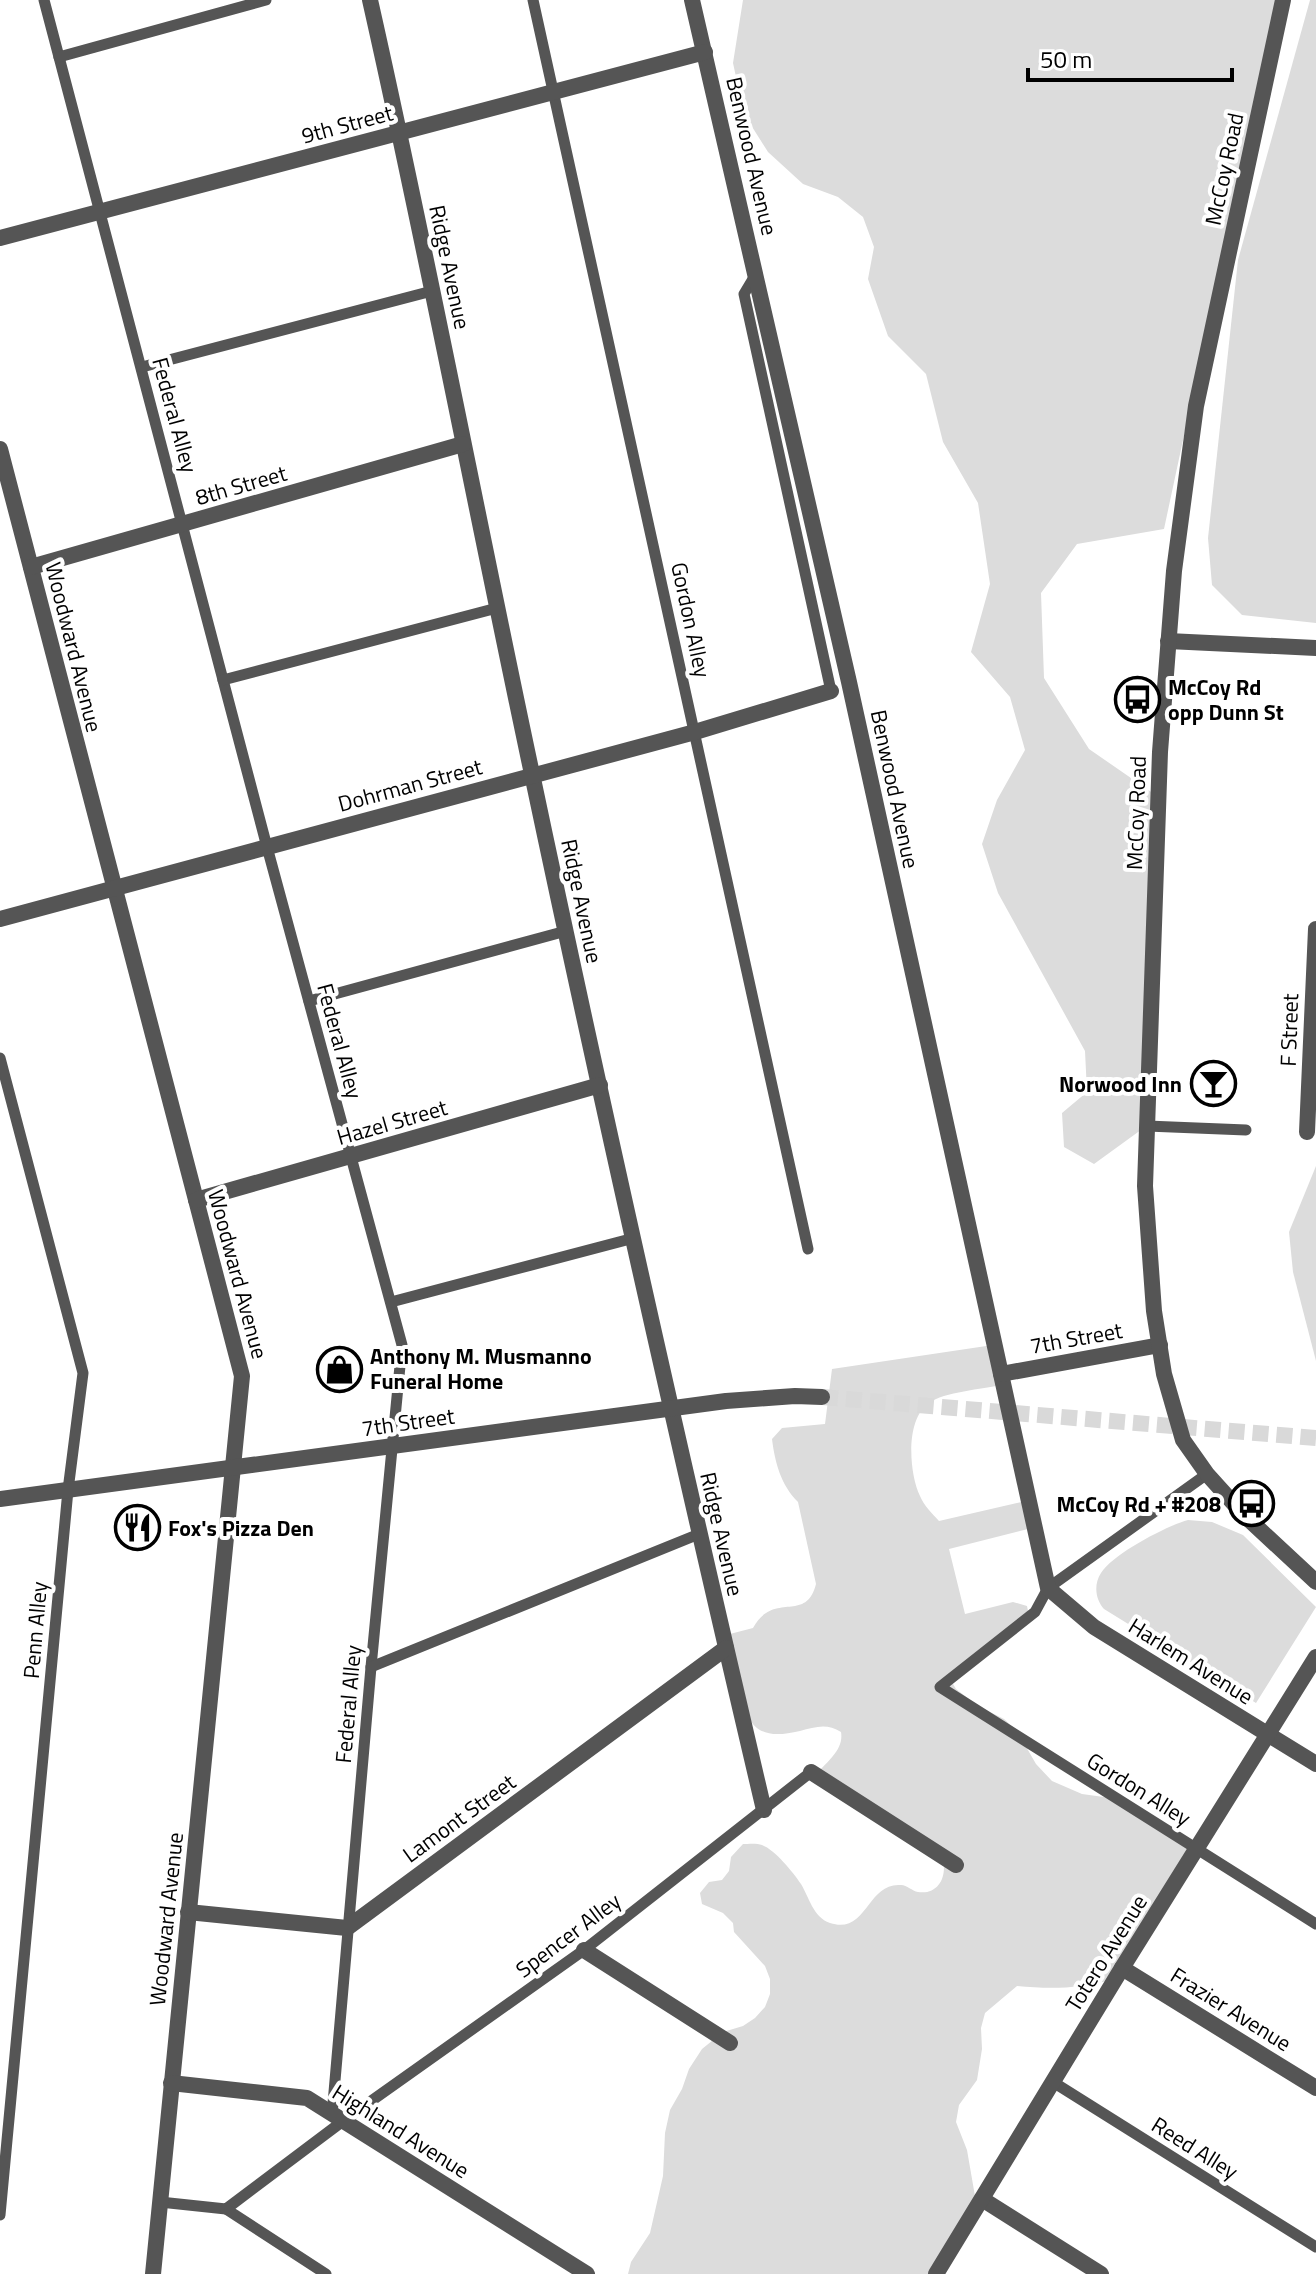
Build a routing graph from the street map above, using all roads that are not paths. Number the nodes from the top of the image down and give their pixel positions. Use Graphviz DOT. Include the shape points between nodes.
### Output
graph roads {
  1 [pos="44,0"];
  2 [pos="266,0"];
  3 [pos="370,0"];
  4 [pos="533,0"];
  5 [pos="692,0"];
  6 [pos="1283,0"];
  7 [pos="705,52"];
  8 [pos="59,57"];
  9 [pos="555,92"];
  10 [pos="400,133"];
  11 [pos="101,212"];
  12 [pos="0,238"];
  13 [pos="756,274"];
  14 [pos="432,291"];
  15 [pos="142,367"];
  16 [pos="463,444"];
  17 [pos="0,449"];
  18 [pos="182,524"];
  19 [pos="31,567"];
  20 [pos="497,608"];
  21 [pos="1168,641"];
  22 [pos="1316,648"];
  23 [pos="223,680"];
  24 [pos="831,691"];
  25 [pos="695,732"];
  26 [pos="532,775"];
  27 [pos="267,847"];
  28 [pos="113,888"];
  29 [pos="0,919"];
  30 [pos="1316,929"];
  31 [pos="566,931"];
  32 [pos="309,1001"];
  33 [pos="0,1058"];
  34 [pos="600,1085"];
  35 [pos="1147,1126"];
  36 [pos="1246,1130"];
  37 [pos="1307,1132"];
  38 [pos="351,1156"];
  39 [pos="196,1200"];
  40 [pos="634,1238"];
  41 [pos="808,1249"];
  42 [pos="391,1302"];
  43 [pos="1160,1345"];
  44 [pos="1001,1374"];
  45 [pos="822,1397"];
  46 [pos="672,1408"];
  47 [pos="394,1446"];
  48 [pos="232,1468"];
  49 [pos="1207,1474"];
  50 [pos="68,1490"];
  51 [pos="0,1499"];
  52 [pos="699,1534"];
  53 [pos="1316,1582"];
  54 [pos="1048,1588"];
  55 [pos="726,1648"];
  56 [pos="1316,1657"];
  57 [pos="371,1667"];
  58 [pos="1269,1735"];
  59 [pos="1316,1764"];
  60 [pos="811,1772"];
  61 [pos="764,1810"];
  62 [pos="1197,1849"];
  63 [pos="956,1865"];
  64 [pos="188,1912"];
  65 [pos="1316,1924"];
  66 [pos="347,1928"];
  67 [pos="584,1950"];
  68 [pos="1122,1968"];
  69 [pos="730,2043"];
  70 [pos="1053,2082"];
  71 [pos="171,2083"];
  72 [pos="1316,2088"];
  73 [pos="338,2118"];
  74 [pos="982,2199"];
  75 [pos="160,2202"];
  76 [pos="226,2209"];
  77 [pos="0,2215"];
  78 [pos="1316,2247"];
  79 [pos="153,2274"];
  80 [pos="326,2274"];
  81 [pos="587,2274"];
  82 [pos="936,2274"];
  83 [pos="1101,2274"];
  1 -- 8 [label="lane, Federal Alley"];
  2 -- 8 [label="lane"];
  3 -- 10 [label="street, Ridge Avenue"];
  4 -- 9 [label="lane, Gordon Alley"];
  5 -- 7 [label="street, Benwood Avenue"];
  6 -- 21 [label="street, McCoy Road" via="1196,406"];
  7 -- 9 [label="street, 9th Street"];
  7 -- 13 [label="street, Benwood Avenue"];
  8 -- 11 [label="lane, Federal Alley"];
  9 -- 10 [label="street, 9th Street"];
  9 -- 25 [label="lane, Gordon Alley"];
  10 -- 11 [label="street, 9th Street"];
  10 -- 14 [label="street, Ridge Avenue"];
  11 -- 12 [label="street, 9th Street"];
  11 -- 15 [label="lane, Federal Alley"];
  13 -- 24 [label="lane" via="744,294"];
  13 -- 44 [label="street, Benwood Avenue"];
  14 -- 15 [label="lane"];
  14 -- 16 [label="street, Ridge Avenue"];
  15 -- 18 [label="lane, Federal Alley"];
  16 -- 18 [label="street, 8th Street"];
  16 -- 20 [label="street, Ridge Avenue"];
  17 -- 19 [label="street, Woodward Avenue"];
  18 -- 19 [label="street, 8th Street"];
  18 -- 23 [label="lane, Federal Alley"];
  19 -- 28 [label="street, Woodward Avenue"];
  20 -- 23 [label="lane"];
  20 -- 26 [label="street, Ridge Avenue"];
  21 -- 22 [label="street"];
  21 -- 35 [label="street, McCoy Road"];
  23 -- 27 [label="lane, Federal Alley"];
  24 -- 25 [label="street, Dohrman Street"];
  25 -- 26 [label="street, Dohrman Street"];
  25 -- 41 [label="lane, Gordon Alley"];
  26 -- 27 [label="street, Dohrman Street"];
  26 -- 31 [label="street, Ridge Avenue"];
  27 -- 28 [label="street, Dohrman Street"];
  27 -- 32 [label="lane, Federal Alley"];
  28 -- 29 [label="street, Dohrman Street"];
  28 -- 39 [label="street, Woodward Avenue"];
  30 -- 37 [label="street, F Street"];
  31 -- 32 [label="lane"];
  31 -- 34 [label="street, Ridge Avenue"];
  32 -- 38 [label="lane, Federal Alley"];
  33 -- 50 [label="lane, Penn Alley" via="83,1373"];
  34 -- 38 [label="street, Hazel Street"];
  34 -- 40 [label="street, Ridge Avenue"];
  35 -- 36 [label="lane"];
  35 -- 43 [label="street, McCoy Road" via="1145,1186"];
  38 -- 39 [label="street, Hazel Street"];
  38 -- 42 [label="lane, Federal Alley"];
  39 -- 48 [label="street, Woodward Avenue" via="242,1376"];
  40 -- 42 [label="lane"];
  40 -- 46 [label="street, Ridge Avenue"];
  42 -- 47 [label="lane, Federal Alley" via="402,1345"];
  43 -- 44 [label="street, 7th Street"];
  43 -- 49 [label="street, McCoy Road" via="1183,1440"];
  44 -- 54 [label="street, Benwood Avenue"];
  45 -- 46 [label="street, 7th Street"];
  46 -- 47 [label="street, 7th Street"];
  46 -- 52 [label="street, Ridge Avenue"];
  47 -- 48 [label="street, 7th Street"];
  47 -- 57 [label="lane, Federal Alley"];
  48 -- 50 [label="street, 7th Street"];
  48 -- 64 [label="street, Woodward Avenue"];
  49 -- 53 [label="street, McCoy Road"];
  49 -- 54 [label="lane"];
  50 -- 51 [label="street, 7th Street"];
  50 -- 77 [label="lane, Penn Alley"];
  52 -- 55 [label="street, Ridge Avenue"];
  52 -- 57 [label="lane"];
  54 -- 58 [label="street, Harlem Avenue" via="1094,1627"];
  54 -- 62 [label="lane, Gordon Alley" via="1035,1612 940,1687"];
  55 -- 61 [label="street, Ridge Avenue"];
  55 -- 66 [label="street, Lamont Street"];
  56 -- 58 [label="street, Totero Avenue"];
  57 -- 66 [label="lane, Federal Alley"];
  58 -- 59 [label="street, Harlem Avenue"];
  58 -- 62 [label="street, Totero Avenue"];
  60 -- 61 [label="lane, Spencer Alley"];
  60 -- 63 [label="street"];
  61 -- 67 [label="lane, Spencer Alley"];
  62 -- 65 [label="lane, Gordon Alley"];
  62 -- 68 [label="street, Totero Avenue"];
  64 -- 66 [label="street"];
  64 -- 71 [label="street, Woodward Avenue"];
  66 -- 73 [label="lane, Federal Alley"];
  67 -- 69 [label="street"];
  67 -- 73 [label="lane, Spencer Alley"];
  68 -- 70 [label="street, Totero Avenue"];
  68 -- 72 [label="street, Frazier Avenue"];
  70 -- 74 [label="street, Totero Avenue"];
  70 -- 78 [label="lane, Reed Alley"];
  71 -- 73 [label="street, Highland Avenue" via="307,2098"];
  71 -- 75 [label="street, Woodward Avenue"];
  73 -- 76 [label="lane, Spencer Alley"];
  73 -- 81 [label="street, Highland Avenue"];
  74 -- 82 [label="street, Totero Avenue"];
  74 -- 83 [label="street"];
  75 -- 76 [label="lane"];
  75 -- 79 [label="street, Woodward Avenue"];
  76 -- 80 [label="lane"];
}
